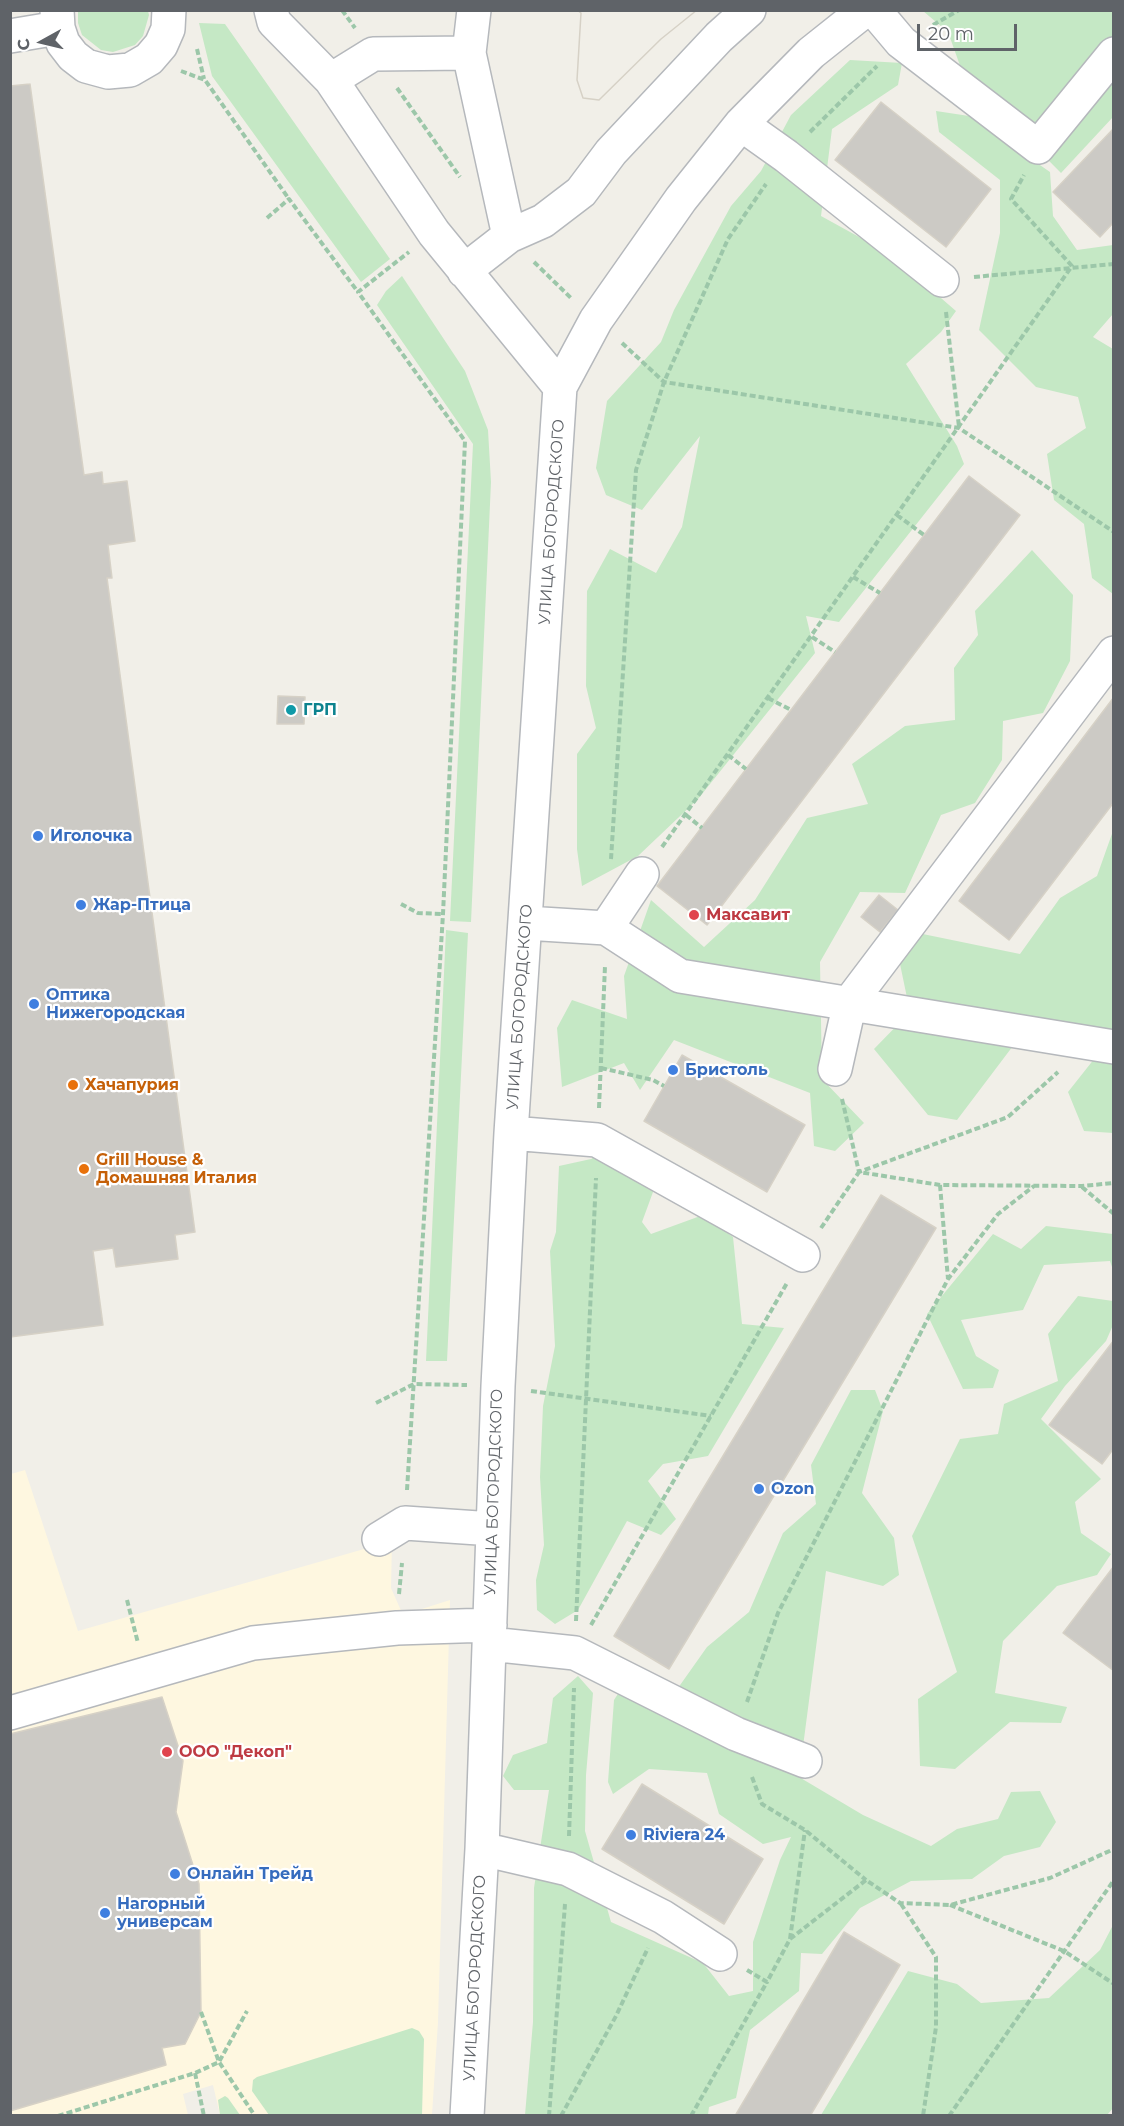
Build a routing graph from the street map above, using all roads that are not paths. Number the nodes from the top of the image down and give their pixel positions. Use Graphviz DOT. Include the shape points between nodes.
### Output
graph roads {
  1 [pos="474,10"];
  2 [pos="749,10"];
  3 [pos="865,10"];
  4 [pos="874,10"];
  5 [pos="170,11"];
  6 [pos="264,14"];
  7 [pos="57,19"];
  8 [pos="10,36"];
  9 [pos="469,53"];
  10 [pos="1113,54"];
  11 [pos="331,80"];
  12 [pos="741,124"];
  13 [pos="509,236"];
  14 [pos="464,271"];
  15 [pos="942,280"];
  16 [pos="561,387"];
  17 [pos="1113,653"];
  18 [pos="642,874"];
  19 [pos="526,923"];
  20 [pos="606,928"];
  21 [pos="850,1002"];
  22 [pos="1102,1045"];
  23 [pos="835,1069"];
  24 [pos="511,1133"];
  25 [pos="803,1256"];
  26 [pos="494,1529"];
  27 [pos="392,1531"];
  28 [pos="490,1634"];
  29 [pos="10,1713"];
  30 [pos="805,1761"];
  31 [pos="482,1849"];
  32 [pos="720,1954"];
  33 [pos="467,2115"];
  1 -- 9 [label="street"];
  2 -- 13 [label="street" via="626,135 581,192 543,221"];
  3 -- 12 [label="street, УЛИЦА БОГОРОДСКОГО" via="811,53"];
  4 -- 10 [label="street" via="901,42 1038,147"];
  5 -- 7 [label="street" via="161,45 140,66 119,72 96,70 73,56 63,43"];
  6 -- 11 [label="street"];
  7 -- 8 [label="street"];
  9 -- 11 [label="street" via="373,54"];
  9 -- 13 [label="street"];
  11 -- 14 [label="street"];
  12 -- 15 [label="street"];
  12 -- 16 [label="street, УЛИЦА БОГОРОДСКОГО" via="681,198 596,320"];
  13 -- 14 [label="street"];
  14 -- 16 [label="street"];
  16 -- 19 [label="street, УЛИЦА БОГОРОДСКОГО"];
  17 -- 21 [label="street"];
  18 -- 20 [label="street"];
  19 -- 20 [label="street"];
  19 -- 24 [label="street, УЛИЦА БОГОРОДСКОГО"];
  20 -- 21 [label="street" via="680,976"];
  21 -- 22 [label="street"];
  21 -- 23 [label="street"];
  24 -- 25 [label="street" via="597,1140"];
  24 -- 26 [label="street, УЛИЦА БОГОРОДСКОГО"];
  26 -- 27 [label="street"];
  26 -- 28 [label="street, УЛИЦА БОГОРОДСКОГО"];
  28 -- 29 [label="street" via="397,1628 254,1643"];
  28 -- 30 [label="street" via="575,1653 736,1734"];
  28 -- 31 [label="street, УЛИЦА БОГОРОДСКОГО"];
  31 -- 32 [label="street" via="568,1869 663,1917"];
  31 -- 33 [label="street, УЛИЦА БОГОРОДСКОГО"];
}
